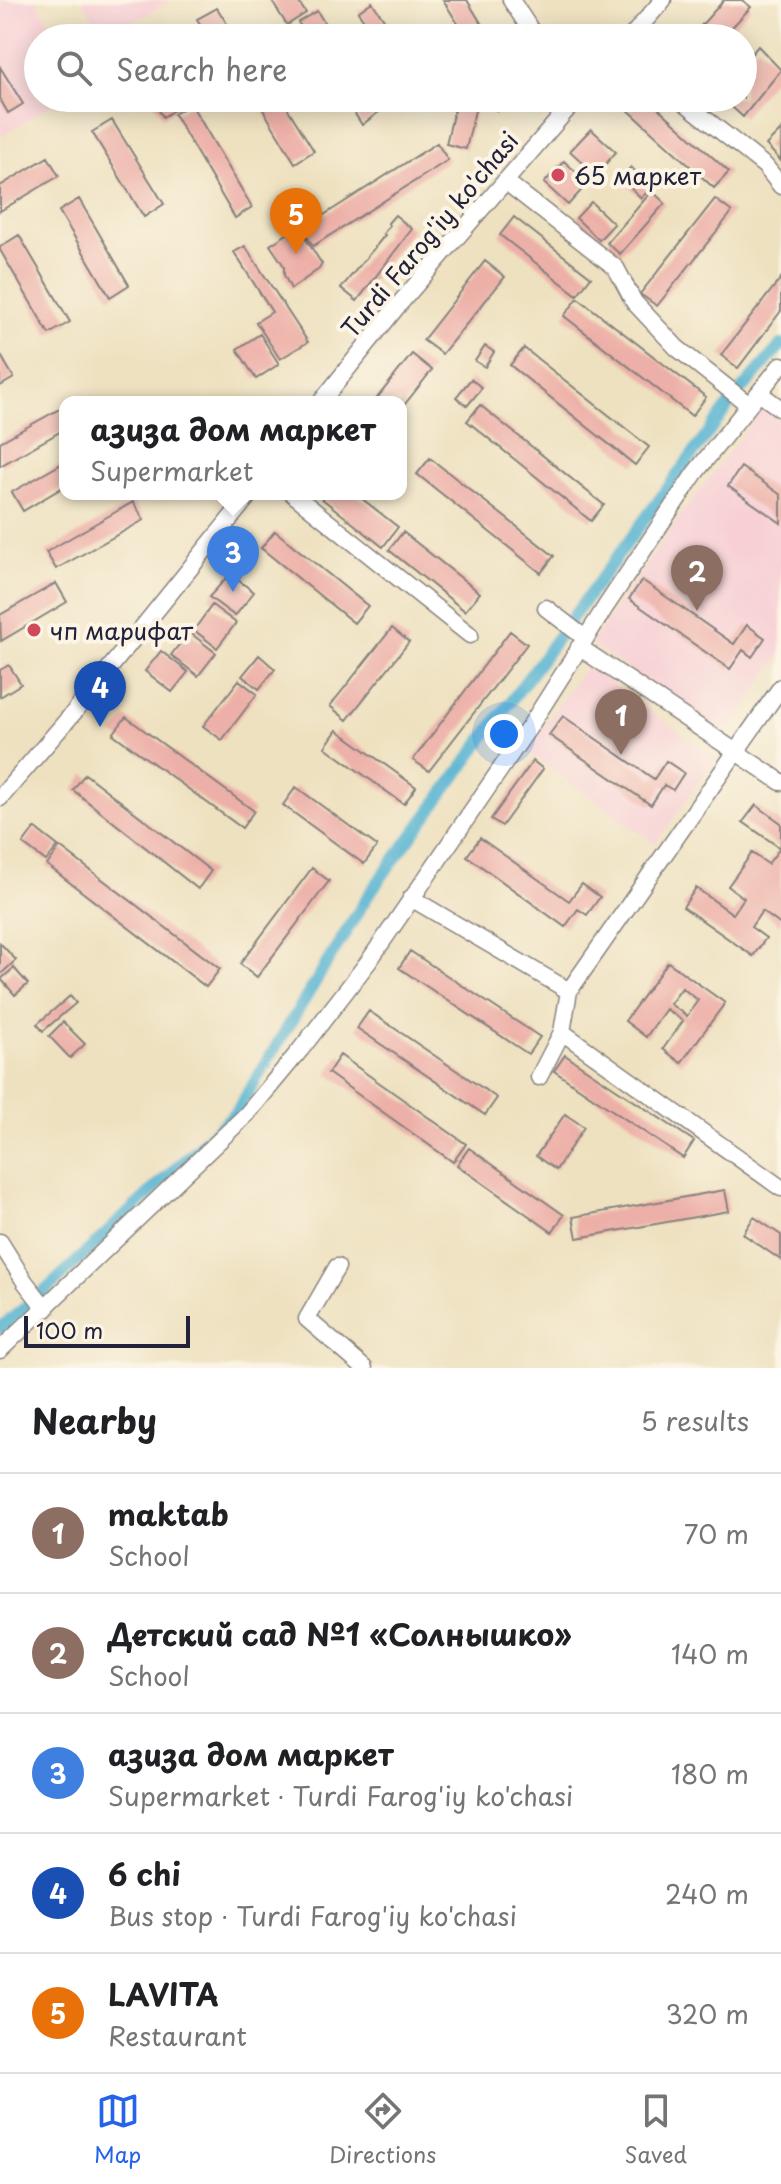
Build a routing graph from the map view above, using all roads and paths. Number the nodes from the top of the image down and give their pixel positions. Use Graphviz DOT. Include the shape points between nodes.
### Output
graph roads {
  1 [pos="511,0"];
  2 [pos="663,0"];
  3 [pos="527,24"];
  4 [pos="642,24"];
  5 [pos="564,112"];
  6 [pos="697,112"];
  7 [pos="505,181"];
  8 [pos="781,186"];
  9 [pos="781,365"];
  10 [pos="326,396"];
  11 [pos="746,398"];
  12 [pos="781,409"];
  13 [pos="245,500"];
  14 [pos="301,500"];
  15 [pos="547,608"];
  16 [pos="470,635"];
  17 [pos="582,643"];
  18 [pos="781,687"];
  19 [pos="736,752"];
  20 [pos="781,782"];
  21 [pos="0,798"];
  22 [pos="411,898"];
  23 [pos="569,991"];
  24 [pos="562,1032"];
  25 [pos="539,1077"];
  26 [pos="781,1188"];
  27 [pos="0,1242"];
  28 [pos="337,1267"];
  29 [pos="46,1309"];
  30 [pos="0,1350"];
  31 [pos="364,1368"];
  1 -- 3 [label="street"];
  2 -- 4 [label="street"];
  5 -- 7 [label="street, Turdi Farog'iy ko'chasi"];
  6 -- 8 [label="street" via="765,166"];
  7 -- 10 [label="street, Turdi Farog'iy ko'chasi"];
  7 -- 11 [label="street" via="616,268 634,302 677,348"];
  9 -- 11 [label="street"];
  11 -- 12 [label="street"];
  11 -- 17 [label="street"];
  13 -- 21 [label="street"];
  14 -- 16 [label="street"];
  15 -- 17 [label="street"];
  17 -- 19 [label="street"];
  17 -- 22 [label="street"];
  18 -- 19 [label="street"];
  19 -- 20 [label="street"];
  19 -- 23 [label="street"];
  22 -- 23 [label="street"];
  22 -- 29 [label="street" via="369,961 246,1115"];
  23 -- 24 [label="street"];
  24 -- 25 [label="street"];
  24 -- 26 [label="street"];
  27 -- 29 [label="street"];
  28 -- 31 [label="street" via="307,1319"];
  29 -- 30 [label="street"];
}
